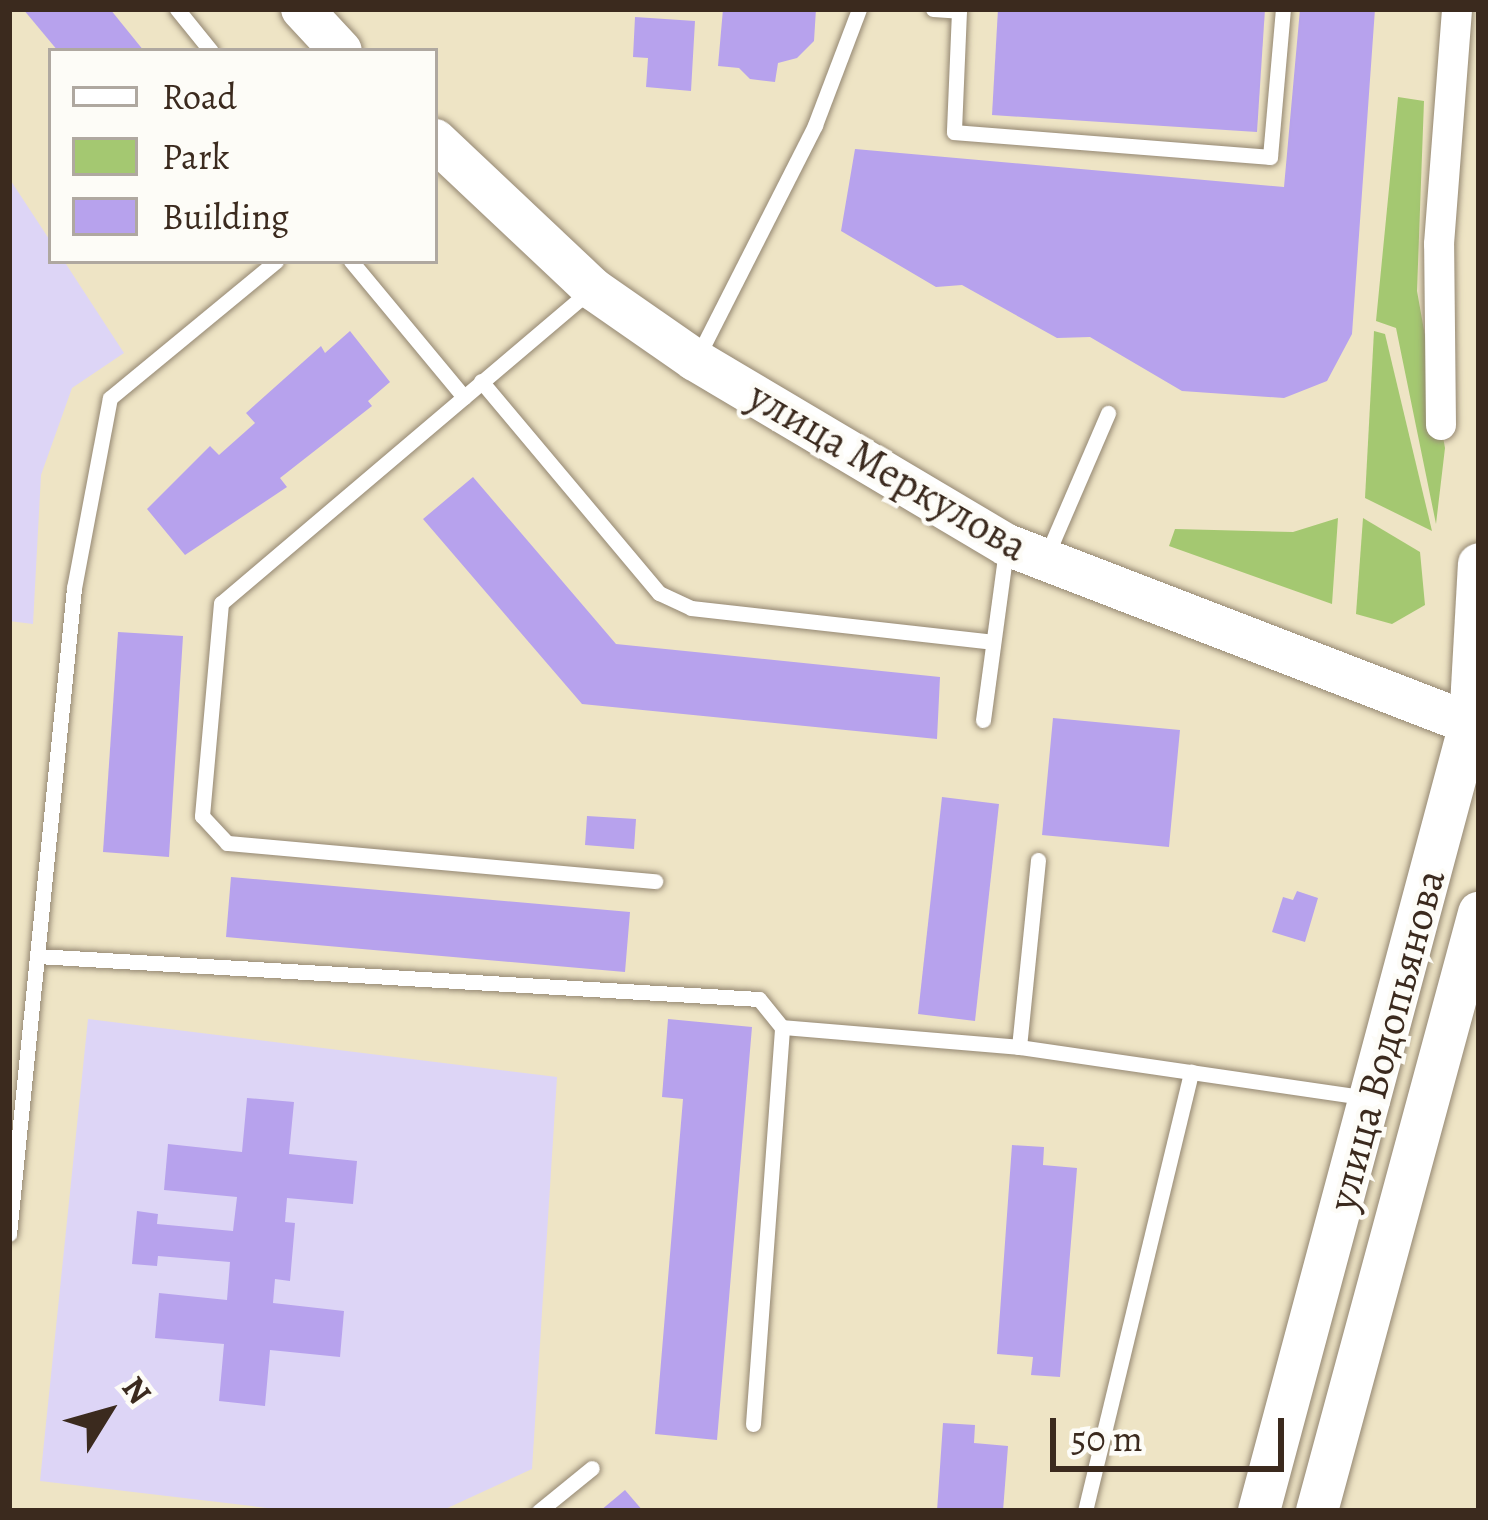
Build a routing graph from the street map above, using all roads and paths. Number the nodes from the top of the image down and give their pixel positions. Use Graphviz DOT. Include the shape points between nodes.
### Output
graph roads {
  1 [pos="177,9"];
  2 [pos="302,9"];
  3 [pos="860,9"];
  4 [pos="933,9"];
  5 [pos="1283,9"];
  6 [pos="1457,9"];
  7 [pos="209,48"];
  8 [pos="338,48"];
  9 [pos="438,143"];
  10 [pos="272,264"];
  11 [pos="353,264"];
  12 [pos="593,289"];
  13 [pos="695,360"];
  14 [pos="481,381"];
  15 [pos="464,397"];
  16 [pos="1108,413"];
  17 [pos="1441,425"];
  18 [pos="1026,552"];
  19 [pos="1479,564"];
  20 [pos="992,642"];
  21 [pos="983,720"];
  22 [pos="1474,726"];
  23 [pos="1038,860"];
  24 [pos="655,881"];
  25 [pos="1479,913"];
  26 [pos="37,956"];
  27 [pos="782,1028"];
  28 [pos="1019,1047"];
  29 [pos="1191,1072"];
  30 [pos="1371,1099"];
  31 [pos="15,1110"];
  32 [pos="9,1234"];
  33 [pos="753,1424"];
  34 [pos="592,1468"];
  35 [pos="539,1511"];
  36 [pos="1085,1511"];
  37 [pos="1259,1511"];
  38 [pos="1317,1511"];
  1 -- 7 [label="lane"];
  2 -- 8 [label="main road"];
  3 -- 13 [label="lane" via="815,125"];
  4 -- 5 [label="lane" via="959,11 953,132 1270,157"];
  6 -- 17 [label="street" via="1439,244"];
  9 -- 12 [label="main road, улица Меркулова"];
  10 -- 26 [label="lane" via="110,398 74,588"];
  11 -- 15 [label="lane"];
  12 -- 13 [label="main road, улица Меркулова"];
  12 -- 14 [label="lane"];
  13 -- 18 [label="main road, улица Меркулова"];
  14 -- 15 [label="lane"];
  14 -- 20 [label="lane" via="659,593 691,608"];
  15 -- 24 [label="lane" via="221,603 202,816 227,843"];
  16 -- 18 [label="lane"];
  18 -- 20 [label="lane"];
  18 -- 22 [label="main road, улица Меркулова"];
  19 -- 22 [label="main road, улица Водопьянова"];
  20 -- 21 [label="lane"];
  22 -- 30 [label="main road, улица Водопьянова"];
  23 -- 28 [label="lane"];
  25 -- 38 [label="main road, улица Водопьянова"];
  26 -- 27 [label="lane" via="759,999"];
  26 -- 31 [label="lane"];
  27 -- 28 [label="lane"];
  27 -- 33 [label="lane"];
  28 -- 29 [label="lane"];
  29 -- 30 [label="lane"];
  29 -- 36 [label="lane"];
  30 -- 37 [label="main road, улица Водопьянова"];
  31 -- 32 [label="lane"];
  34 -- 35 [label="lane"];
}
